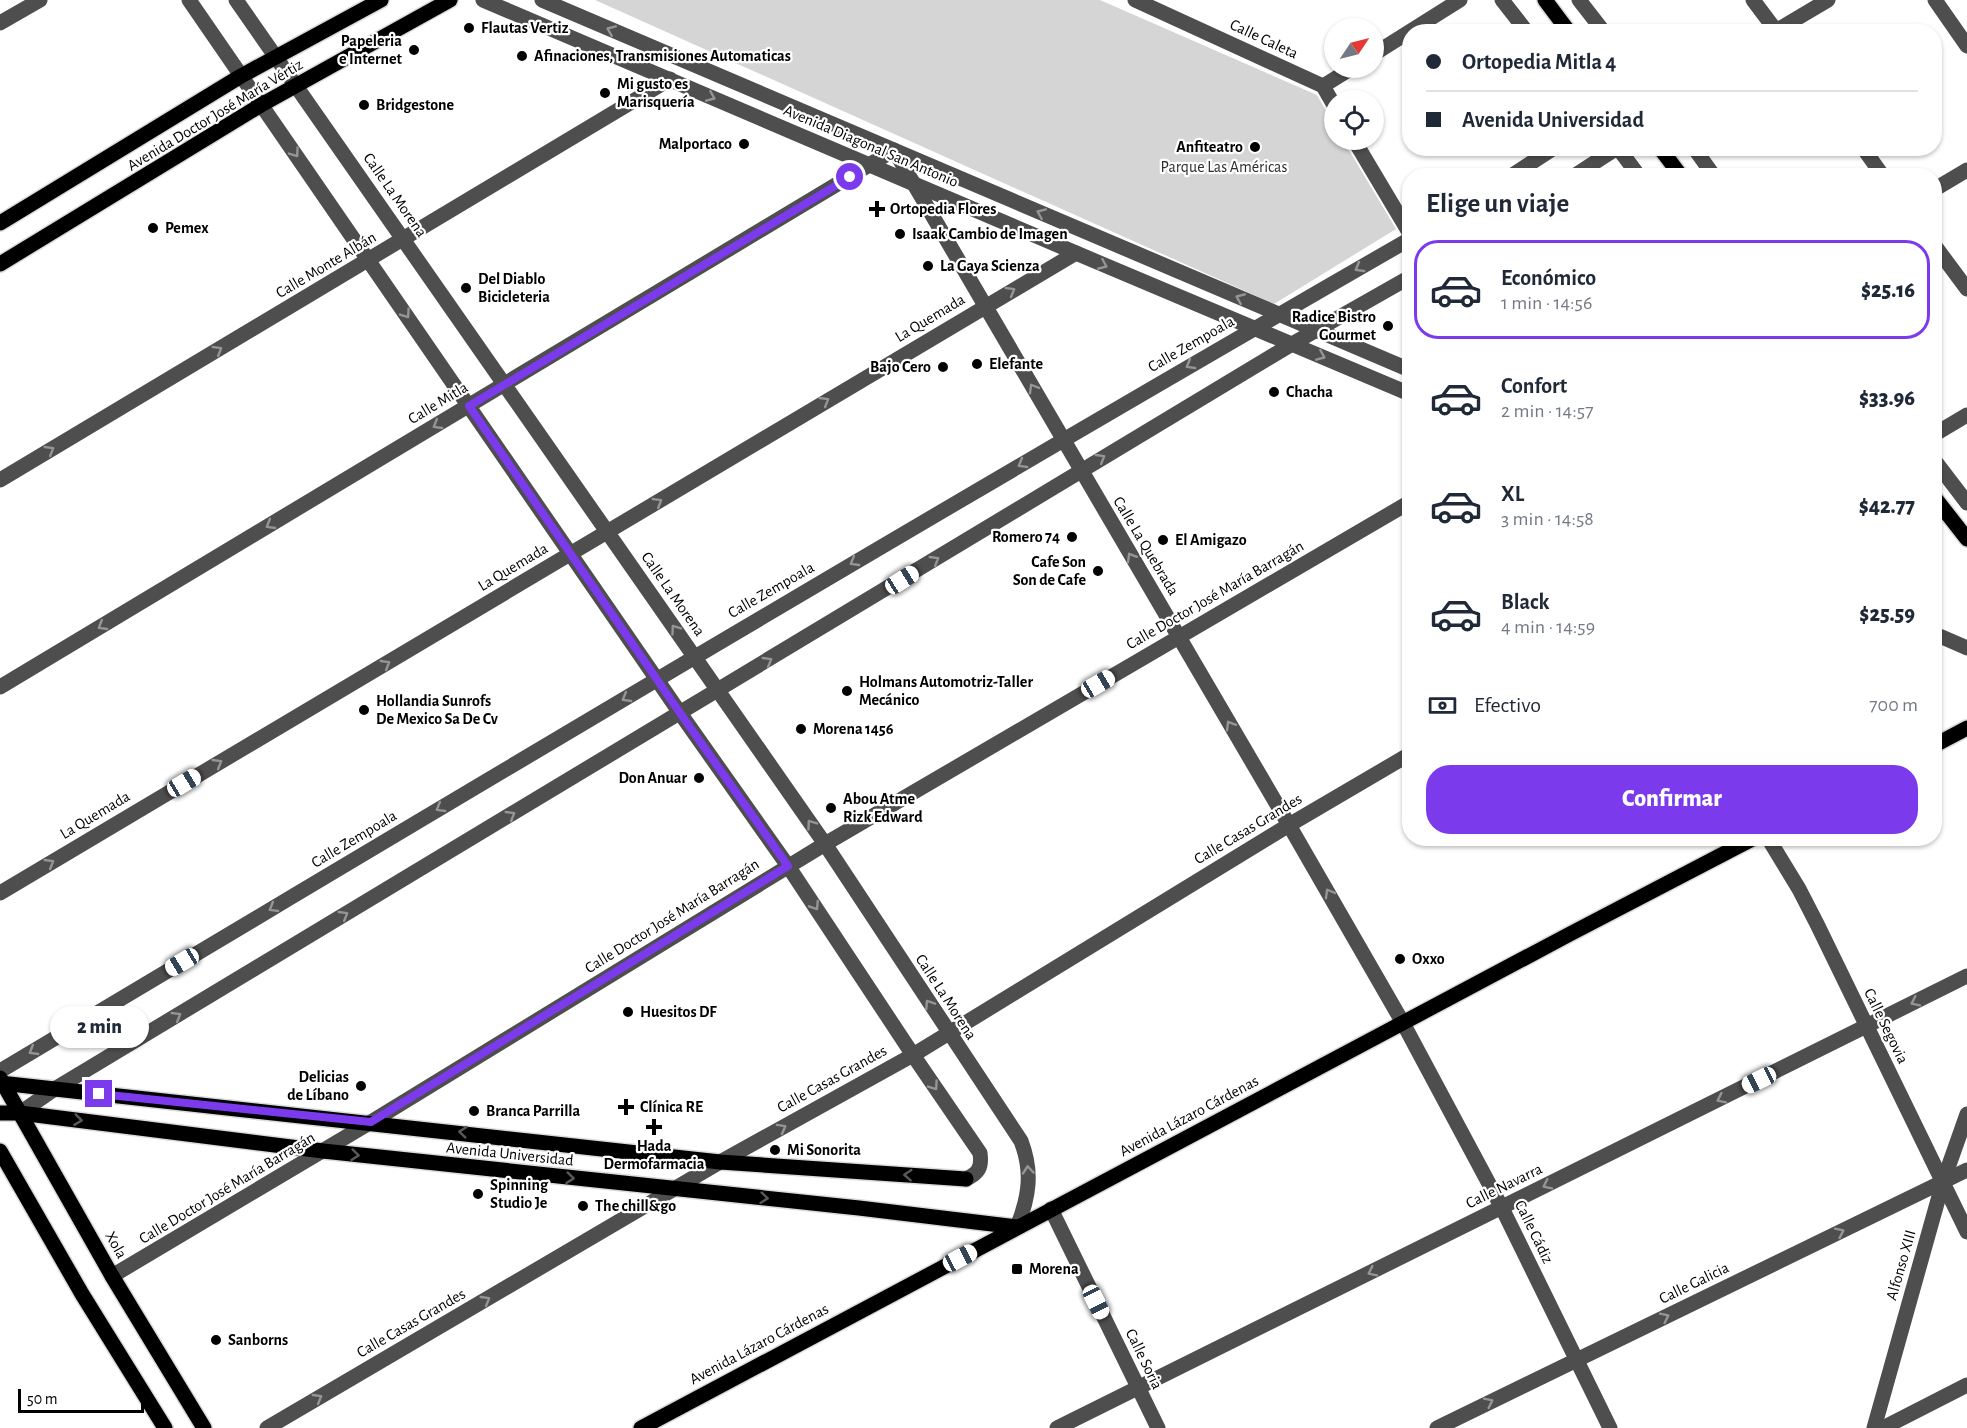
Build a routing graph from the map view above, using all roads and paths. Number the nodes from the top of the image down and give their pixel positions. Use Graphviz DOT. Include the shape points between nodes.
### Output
graph roads {
  1 [pos="40,0"];
  2 [pos="189,0"];
  3 [pos="237,0"];
  4 [pos="381,0"];
  5 [pos="450,0"];
  6 [pos="483,0"];
  7 [pos="542,0"];
  8 [pos="1135,0"];
  9 [pos="1460,0"];
  10 [pos="1502,0"];
  11 [pos="1545,0"];
  12 [pos="1579,0"];
  13 [pos="1753,0"];
  14 [pos="1828,0"];
  15 [pos="1935,0"];
  16 [pos="0,23"];
  17 [pos="1422,24"];
  18 [pos="1521,24"];
  19 [pos="1563,24"];
  20 [pos="1598,24"];
  21 [pos="1770,24"];
  22 [pos="1787,24"];
  23 [pos="1402,36"];
  24 [pos="1967,46"];
  25 [pos="1384,48"];
  26 [pos="277,57"];
  27 [pos="241,76"];
  28 [pos="1336,78"];
  29 [pos="670,79"];
  30 [pos="297,86"];
  31 [pos="1323,86"];
  32 [pos="1325,90"];
  33 [pos="261,105"];
  34 [pos="894,150"];
  35 [pos="1360,150"];
  36 [pos="1542,156"];
  37 [pos="1605,156"];
  38 [pos="871,165"];
  39 [pos="1523,168"];
  40 [pos="1587,168"];
  41 [pos="1967,170"];
  42 [pos="914,183"];
  43 [pos="1942,185"];
  44 [pos="1402,221"];
  45 [pos="0,223"];
  46 [pos="404,239"];
  47 [pos="1402,244"];
  48 [pos="1076,253"];
  49 [pos="1942,255"];
  50 [pos="369,260"];
  51 [pos="0,264"];
  52 [pos="1402,282"];
  53 [pos="1967,289"];
  54 [pos="986,305"];
  55 [pos="1279,314"];
  56 [pos="1255,328"];
  57 [pos="1316,330"];
  58 [pos="1292,344"];
  59 [pos="1402,367"];
  60 [pos="505,384"];
  61 [pos="1402,391"];
  62 [pos="469,406"];
  63 [pos="1967,415"];
  64 [pos="1942,430"];
  65 [pos="1063,439"];
  66 [pos="1942,469"];
  67 [pos="1081,471"];
  68 [pos="0,480"];
  69 [pos="1967,503"];
  70 [pos="1402,507"];
  71 [pos="1942,507"];
  72 [pos="608,532"];
  73 [pos="1967,539"];
  74 [pos="572,553"];
  75 [pos="1179,637"];
  76 [pos="1942,637"];
  77 [pos="1967,648"];
  78 [pos="694,657"];
  79 [pos="657,679"];
  80 [pos="0,687"];
  81 [pos="718,691"];
  82 [pos="680,713"];
  83 [pos="1967,729"];
  84 [pos="1942,742"];
  85 [pos="1402,758"];
  86 [pos="1289,825"];
  87 [pos="825,844"];
  88 [pos="1739,846"];
  89 [pos="1773,846"];
  90 [pos="788,866"];
  91 [pos="0,892"];
  92 [pos="1967,976"];
  93 [pos="1403,1023"];
  94 [pos="1866,1027"];
  95 [pos="948,1032"];
  96 [pos="913,1055"];
  97 [pos="1,1079"];
  98 [pos="53,1090"];
  99 [pos="0,1113"];
  100 [pos="20,1113"];
  101 [pos="1967,1114"];
  102 [pos="371,1122"];
  103 [pos="0,1151"];
  104 [pos="323,1152"];
  105 [pos="720,1162"];
  106 [pos="1967,1170"];
  107 [pos="966,1179"];
  108 [pos="1943,1182"];
  109 [pos="673,1190"];
  110 [pos="1502,1208"];
  111 [pos="1051,1209"];
  112 [pos="1017,1227"];
  113 [pos="1967,1232"];
  114 [pos="112,1276"];
  115 [pos="1576,1360"];
  116 [pos="1967,1385"];
  117 [pos="1139,1388"];
  118 [pos="659,1424"];
  119 [pos="165,1428"];
  120 [pos="204,1428"];
  121 [pos="267,1428"];
  122 [pos="641,1428"];
  123 [pos="1057,1428"];
  124 [pos="1158,1428"];
  125 [pos="1437,1428"];
  126 [pos="1610,1428"];
  127 [pos="1874,1428"];
  128 [pos="1883,1428"];
  1 -- 16 [label="street"];
  2 -- 27 [label="street"];
  3 -- 26 [label="street, Calle La Morena"];
  4 -- 26 [label="main road, Avenida Doctor José María Vértiz"];
  5 -- 30 [label="main road, Avenida Doctor José María Vértiz"];
  6 -- 29 [label="street, Avenida Diagonal San Antonio"];
  34 -- 7 [label="street, Avenida Diagonal San Antonio, one-way"];
  8 -- 31 [label="street, Calle Caleta"];
  9 -- 17 [label="street"];
  10 -- 18 [label="street"];
  11 -- 19 [label="main road"];
  12 -- 20 [label="street"];
  13 -- 21 [label="street"];
  14 -- 22 [label="street"];
  15 -- 24 [label="street"];
  23 -- 25 [label="street"];
  26 -- 27 [label="main road, Avenida Doctor José María Vértiz"];
  26 -- 30 [label="street, Calle La Morena"];
  27 -- 33 [label="street"];
  27 -- 45 [label="main road, Avenida Doctor José María Vértiz"];
  28 -- 31 [label="street"];
  29 -- 38 [label="street, Avenida Diagonal San Antonio, one-way"];
  29 -- 46 [label="street, Calle Monte Albán"];
  30 -- 33 [label="main road, Avenida Doctor José María Vértiz"];
  30 -- 46 [label="street, Calle La Morena"];
  31 -- 32 [label="street"];
  33 -- 50 [label="street, one-way"];
  33 -- 51 [label="main road, Avenida Doctor José María Vértiz"];
  34 -- 38 [label="street, Calle Mitla"];
  34 -- 42 [label="street, Calle La Quebrada"];
  55 -- 34 [label="street, Avenida Diagonal San Antonio, one-way"];
  35 -- 44 [label="street"];
  36 -- 39 [label="street"];
  37 -- 40 [label="street"];
  38 -- 42 [label="street, Avenida Diagonal San Antonio"];
  38 -- 60 [label="street, Calle Mitla"];
  41 -- 43 [label="street"];
  42 -- 48 [label="street, Avenida Diagonal San Antonio"];
  42 -- 54 [label="street, Calle La Quebrada"];
  46 -- 50 [label="street, Calle Monte Albán"];
  46 -- 60 [label="street, Calle La Morena"];
  47 -- 55 [label="street, Calle Zempoala, one-way"];
  54 -- 48 [label="street, La Quemada, one-way"];
  48 -- 56 [label="street, Avenida Diagonal San Antonio, one-way"];
  49 -- 53 [label="street"];
  50 -- 62 [label="street, one-way"];
  68 -- 50 [label="street, Calle Monte Albán, one-way"];
  52 -- 57 [label="street"];
  65 -- 54 [label="street, Calle La Quebrada, one-way"];
  72 -- 54 [label="street, La Quemada, one-way"];
  55 -- 56 [label="street, Calle Zempoala"];
  55 -- 57 [label="street, Avenida Diagonal San Antonio"];
  56 -- 58 [label="street, Avenida Diagonal San Antonio"];
  56 -- 65 [label="street, Calle Zempoala, one-way"];
  57 -- 58 [label="street"];
  57 -- 59 [label="street, Avenida Diagonal San Antonio"];
  58 -- 61 [label="street, Avenida Diagonal San Antonio, one-way"];
  67 -- 58 [label="street, one-way"];
  60 -- 62 [label="street, Calle Mitla"];
  60 -- 72 [label="street, Calle La Morena"];
  62 -- 74 [label="street"];
  62 -- 80 [label="street, Calle Mitla, one-way"];
  63 -- 64 [label="street"];
  65 -- 67 [label="street, Calle La Quebrada"];
  65 -- 78 [label="street, Calle Zempoala, one-way"];
  66 -- 69 [label="street"];
  75 -- 67 [label="street, Calle La Quebrada, one-way"];
  81 -- 67 [label="street, one-way"];
  70 -- 75 [label="street, Calle Doctor José María Barragán"];
  71 -- 73 [label="main road"];
  72 -- 74 [label="street, La Quemada"];
  78 -- 72 [label="street, Calle La Morena, one-way"];
  74 -- 79 [label="street"];
  91 -- 74 [label="street, La Quemada, one-way"];
  86 -- 75 [label="street, Calle La Quebrada, one-way"];
  75 -- 87 [label="street, Calle Doctor José María Barragán"];
  76 -- 77 [label="street"];
  78 -- 79 [label="street, Calle Zempoala"];
  78 -- 81 [label="street, Calle La Morena"];
  79 -- 82 [label="street"];
  79 -- 97 [label="street, Calle Zempoala, one-way"];
  81 -- 82 [label="street"];
  87 -- 81 [label="street, Calle La Morena, one-way"];
  82 -- 90 [label="street"];
  98 -- 82 [label="street, one-way"];
  83 -- 84 [label="main road"];
  85 -- 86 [label="street, Calle Casas Grandes"];
  93 -- 86 [label="street, Calle La Quebrada, one-way"];
  86 -- 95 [label="street, Calle Casas Grandes"];
  87 -- 90 [label="street, Calle Doctor José María Barragán"];
  95 -- 87 [label="street, Calle La Morena, one-way"];
  88 -- 93 [label="main road, Avenida Lázaro Cárdenas"];
  89 -- 94 [label="street, Calle Segovia"];
  90 -- 96 [label="street, one-way"];
  90 -- 102 [label="street, Calle Doctor José María Barragán"];
  92 -- 94 [label="street, Calle Navarra, one-way"];
  93 -- 110 [label="street, Calle Cádiz"];
  93 -- 111 [label="main road, Avenida Lázaro Cárdenas"];
  94 -- 108 [label="street, Calle Segovia"];
  94 -- 110 [label="street, Calle Navarra, one-way"];
  95 -- 96 [label="street, Calle Casas Grandes"];
  112 -- 95 [label="street, Calle La Morena, one-way" via="1029,1192 1027,1157"];
  105 -- 96 [label="street, Calle Casas Grandes, one-way"];
  96 -- 107 [label="street, one-way" via="980,1153 982,1164 976,1174"];
  97 -- 98 [label="main road, Avenida Universidad"];
  97 -- 100 [label="main road, Xola"];
  98 -- 100 [label="street"];
  98 -- 102 [label="main road, Avenida Universidad"];
  99 -- 100 [label="main road, Avenida Universidad"];
  100 -- 104 [label="main road, Avenida Universidad, one-way"];
  100 -- 114 [label="main road, Xola"];
  101 -- 108 [label="street, Alfonso XIII"];
  102 -- 104 [label="street, Calle Doctor José María Barragán"];
  105 -- 102 [label="main road, Avenida Universidad, one-way"];
  103 -- 119 [label="main road"];
  104 -- 109 [label="main road, Avenida Universidad, one-way"];
  104 -- 114 [label="street, Calle Doctor José María Barragán"];
  107 -- 105 [label="main road, Avenida Universidad, one-way"];
  105 -- 109 [label="street, Calle Casas Grandes"];
  106 -- 108 [label="street, Calle Galicia"];
  108 -- 113 [label="street, Calle Segovia"];
  115 -- 108 [label="street, Calle Galicia, one-way"];
  108 -- 127 [label="street, Alfonso XIII"];
  109 -- 112 [label="main road, Avenida Universidad, one-way"];
  121 -- 109 [label="street, Calle Casas Grandes, one-way"];
  110 -- 115 [label="street, Calle Cádiz"];
  110 -- 117 [label="street, Calle Navarra, one-way"];
  111 -- 112 [label="main road, Avenida Lázaro Cárdenas"];
  111 -- 117 [label="street, Calle Soria"];
  112 -- 118 [label="main road, Avenida Lázaro Cárdenas"];
  114 -- 120 [label="main road, Xola"];
  125 -- 115 [label="street, Calle Galicia, one-way"];
  115 -- 126 [label="street, Calle Cádiz"];
  116 -- 128 [label="street"];
  117 -- 123 [label="street, Calle Navarra"];
  117 -- 124 [label="street, Calle Soria"];
  118 -- 122 [label="main road, Avenida Lázaro Cárdenas"];
}
